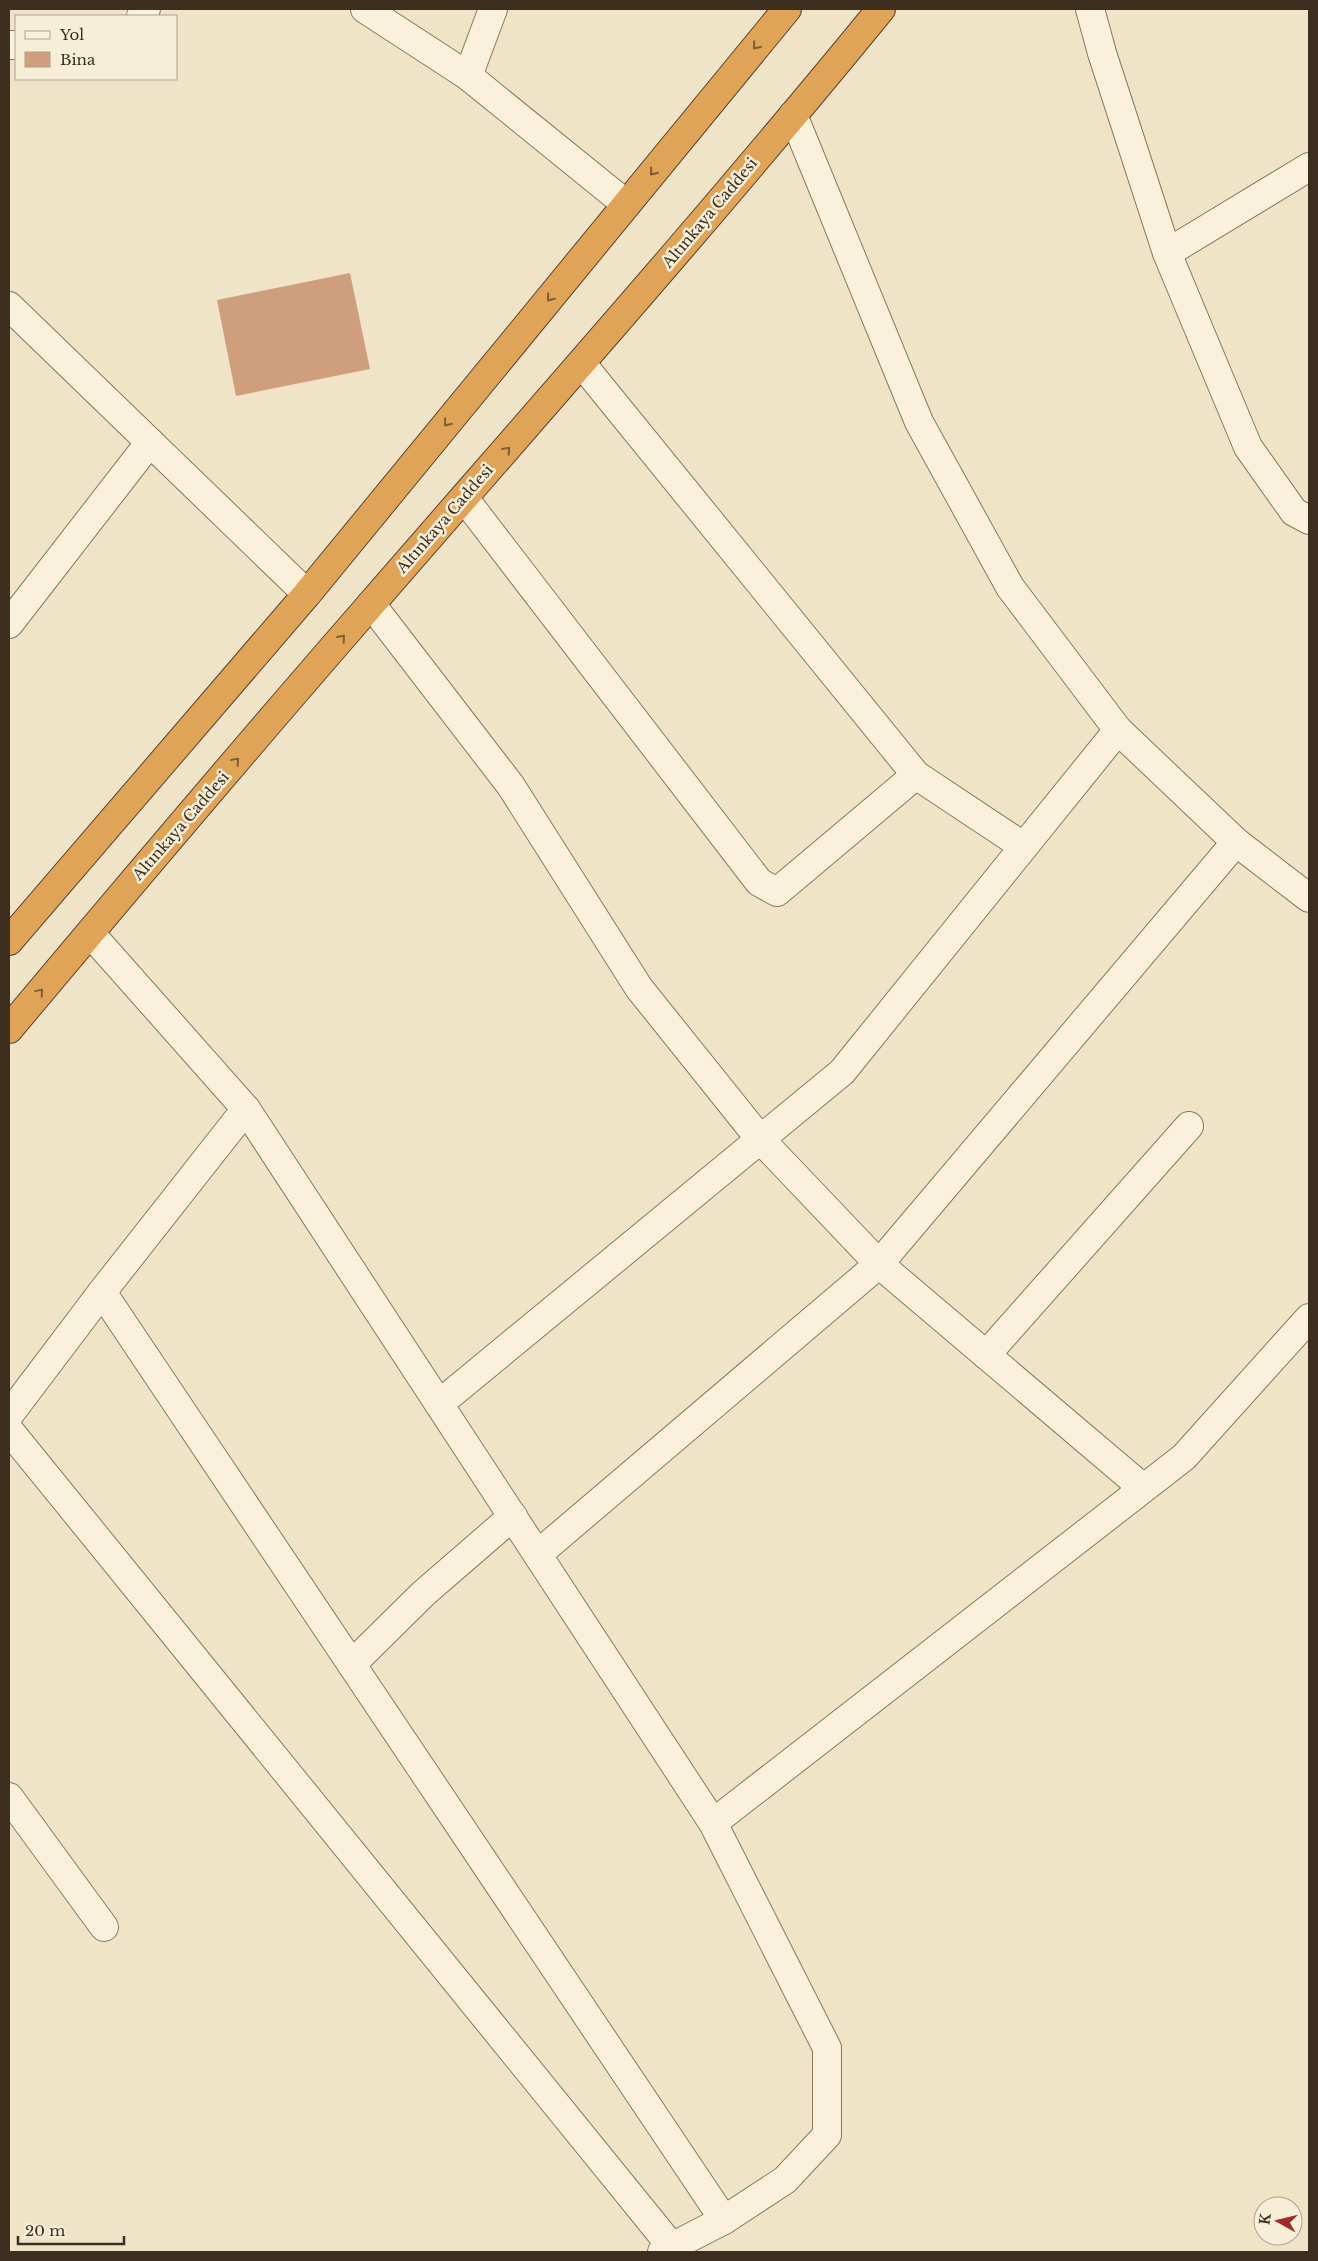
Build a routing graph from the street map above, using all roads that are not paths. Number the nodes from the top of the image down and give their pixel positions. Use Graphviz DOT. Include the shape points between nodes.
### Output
graph roads {
  1 [pos="365,9"];
  2 [pos="493,9"];
  3 [pos="787,9"];
  4 [pos="881,9"];
  5 [pos="1090,9"];
  6 [pos="468,76"];
  7 [pos="794,115"];
  8 [pos="1309,167"];
  9 [pos="626,204"];
  10 [pos="1167,252"];
  11 [pos="9,306"];
  12 [pos="582,364"];
  13 [pos="150,442"];
  14 [pos="464,498"];
  15 [pos="1309,520"];
  16 [pos="307,594"];
  17 [pos="371,604"];
  18 [pos="9,624"];
  19 [pos="1118,730"];
  20 [pos="916,775"];
  21 [pos="1236,842"];
  22 [pos="1023,846"];
  23 [pos="1309,898"];
  24 [pos="90,933"];
  25 [pos="9,941"];
  26 [pos="9,1029"];
  27 [pos="246,1109"];
  28 [pos="1189,1126"];
  29 [pos="760,1139"];
  30 [pos="879,1264"];
  31 [pos="102,1292"];
  32 [pos="1309,1318"];
  33 [pos="986,1354"];
  34 [pos="439,1404"];
  35 [pos="9,1415"];
  36 [pos="9,1430"];
  37 [pos="1143,1488"];
  38 [pos="513,1516"];
  39 [pos="538,1554"];
  40 [pos="352,1664"];
  41 [pos="9,1797"];
  42 [pos="713,1823"];
  43 [pos="104,1927"];
  44 [pos="724,2220"];
  45 [pos="669,2250"];
  1 -- 6 [label="street"];
  2 -- 6 [label="street"];
  3 -- 9 [label="highway, one-way"];
  4 -- 7 [label="highway, Altınkaya Caddesi"];
  5 -- 10 [label="street"];
  6 -- 9 [label="street"];
  7 -- 12 [label="highway, Altınkaya Caddesi"];
  7 -- 19 [label="street" via="919,422 1010,587"];
  8 -- 10 [label="street"];
  9 -- 16 [label="highway, one-way"];
  10 -- 15 [label="street" via="1248,447 1294,512"];
  11 -- 13 [label="street"];
  14 -- 12 [label="highway, Altınkaya Caddesi, one-way"];
  12 -- 20 [label="street"];
  13 -- 16 [label="street"];
  13 -- 18 [label="street"];
  14 -- 17 [label="highway, Altınkaya Caddesi"];
  14 -- 20 [label="street" via="759,882 777,892"];
  16 -- 25 [label="highway"];
  24 -- 17 [label="highway, Altınkaya Caddesi, one-way"];
  17 -- 29 [label="street" via="510,786 638,988"];
  19 -- 21 [label="street"];
  19 -- 22 [label="street"];
  20 -- 22 [label="street"];
  21 -- 23 [label="street"];
  21 -- 30 [label="street"];
  22 -- 29 [label="street" via="842,1072"];
  26 -- 24 [label="highway, Altınkaya Caddesi, one-way"];
  24 -- 27 [label="street"];
  27 -- 31 [label="street"];
  27 -- 34 [label="street"];
  28 -- 33 [label="street"];
  29 -- 30 [label="street"];
  29 -- 34 [label="street"];
  30 -- 33 [label="street"];
  30 -- 39 [label="street"];
  31 -- 35 [label="street"];
  31 -- 40 [label="street"];
  32 -- 37 [label="street" via="1184,1457"];
  33 -- 37 [label="street"];
  34 -- 38 [label="street"];
  36 -- 45 [label="street"];
  37 -- 42 [label="street"];
  38 -- 39 [label="street"];
  38 -- 40 [label="street" via="424,1593"];
  39 -- 42 [label="street"];
  40 -- 44 [label="street"];
  41 -- 43 [label="street"];
  42 -- 44 [label="street" via="827,2048 826,2135 785,2180"];
  44 -- 45 [label="street"];
}
